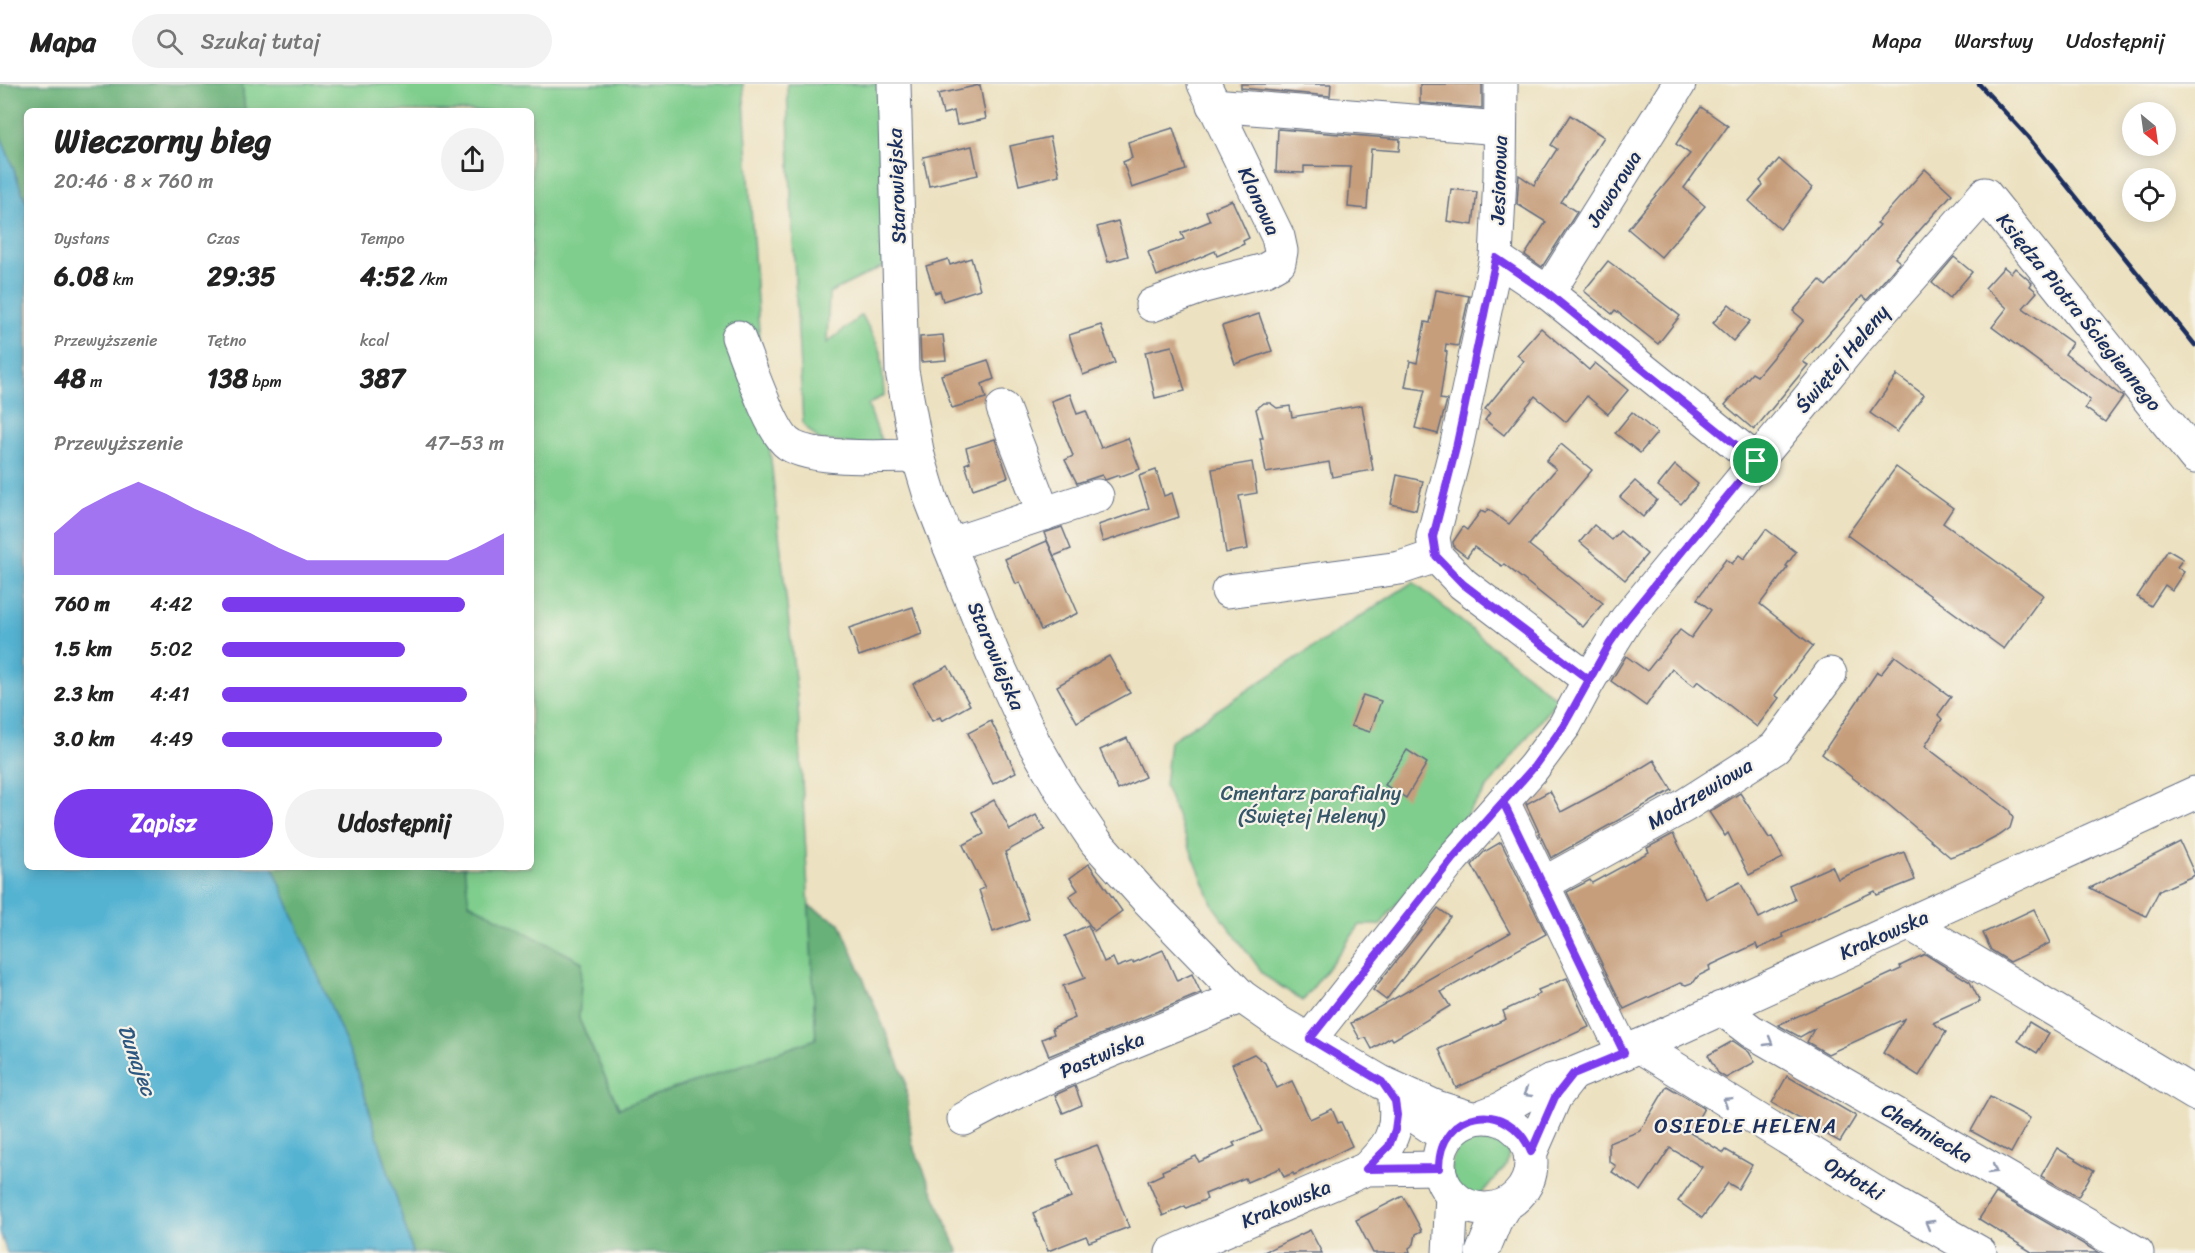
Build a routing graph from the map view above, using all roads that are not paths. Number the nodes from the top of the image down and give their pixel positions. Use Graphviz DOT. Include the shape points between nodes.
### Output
graph roads {
  1 [pos="894,84"];
  2 [pos="1501,84"];
  3 [pos="1679,84"];
  4 [pos="1208,95"];
  5 [pos="1500,128"];
  6 [pos="1985,194"];
  7 [pos="1496,258"];
  8 [pos="1548,293"];
  9 [pos="1152,305"];
  10 [pos="738,337"];
  11 [pos="1004,408"];
  12 [pos="918,456"];
  13 [pos="2195,457"];
  14 [pos="1756,461"];
  15 [pos="1097,496"];
  16 [pos="1044,514"];
  17 [pos="949,545"];
  18 [pos="1436,556"];
  19 [pos="1228,591"];
  20 [pos="1830,674"];
  21 [pos="1589,680"];
  22 [pos="2195,794"];
  23 [pos="1503,802"];
  24 [pos="1543,884"];
  25 [pos="1909,923"];
  26 [pos="1241,996"];
  27 [pos="1721,1008"];
  28 [pos="1310,1039"];
  29 [pos="1632,1049"];
  30 [pos="1573,1074"];
  31 [pos="1388,1092"];
  32 [pos="2195,1094"];
  33 [pos="964,1119"];
  34 [pos="1458,1147"];
  35 [pos="1531,1152"];
  36 [pos="1366,1169"];
  37 [pos="1505,1205"];
  38 [pos="1172,1253"];
  39 [pos="1449,1253"];
  40 [pos="1482,1253"];
  41 [pos="1980,1253"];
  42 [pos="2137,1253"];
  1 -- 12 [label="street, Starowiejska" via="902,371"];
  2 -- 5 [label="street, Jesionowa"];
  3 -- 8 [label="street, Jaworowa"];
  4 -- 5 [label="street"];
  4 -- 9 [label="street, Klonowa" via="1278,237 1279,262 1265,270"];
  5 -- 7 [label="street, Jesionowa"];
  6 -- 13 [label="street, Księdza Piotra Ściegiennego"];
  6 -- 14 [label="street, Świętej Heleny"];
  7 -- 8 [label="street"];
  7 -- 18 [label="street, Jesionowa" via="1433,537"];
  8 -- 14 [label="street"];
  10 -- 12 [label="street" via="776,430 787,443 803,452 825,455"];
  11 -- 16 [label="street"];
  12 -- 17 [label="street, Starowiejska"];
  14 -- 21 [label="street, Świętej Heleny" via="1626,620"];
  15 -- 16 [label="street"];
  16 -- 17 [label="street"];
  17 -- 26 [label="street, Starowiejska" via="1034,743 1061,790 1096,842"];
  18 -- 19 [label="street" via="1400,568"];
  18 -- 21 [label="street" via="1463,584"];
  20 -- 24 [label="street, Modrzewiowa" via="1775,748 1684,806"];
  21 -- 23 [label="street, Świętej Heleny" via="1564,725"];
  22 -- 25 [label="street, Krakowska"];
  23 -- 24 [label="street"];
  23 -- 28 [label="street, Świętej Heleny" via="1453,858"];
  24 -- 29 [label="street"];
  25 -- 27 [label="street, Krakowska"];
  25 -- 32 [label="street"];
  26 -- 28 [label="street, Starowiejska"];
  26 -- 33 [label="street, Pastwiska" via="1076,1064"];
  27 -- 29 [label="street, Krakowska"];
  27 -- 42 [label="street, Chełmiecka, one-way" via="1751,1031"];
  28 -- 31 [label="street, Starowiejska"];
  29 -- 30 [label="street, Krakowska"];
  41 -- 29 [label="street, Opłotki, one-way"];
  30 -- 34 [label="street, Krakowska, one-way" via="1549,1081 1501,1108"];
  30 -- 35 [label="street, Krakowska" via="1555,1097"];
  31 -- 34 [label="street, Starowiejska" via="1436,1107"];
  31 -- 36 [label="street, Krakowska" via="1397,1115 1395,1130 1389,1146"];
  34 -- 35 [label="street" via="1496,1117 1518,1130"];
  34 -- 36 [label="street, Krakowska"];
  34 -- 37 [label="street" via="1463,1204 1491,1209"];
  34 -- 39 [label="street"];
  35 -- 37 [label="street" via="1532,1165 1524,1188"];
  36 -- 38 [label="street, Krakowska"];
  37 -- 40 [label="street"];
}
